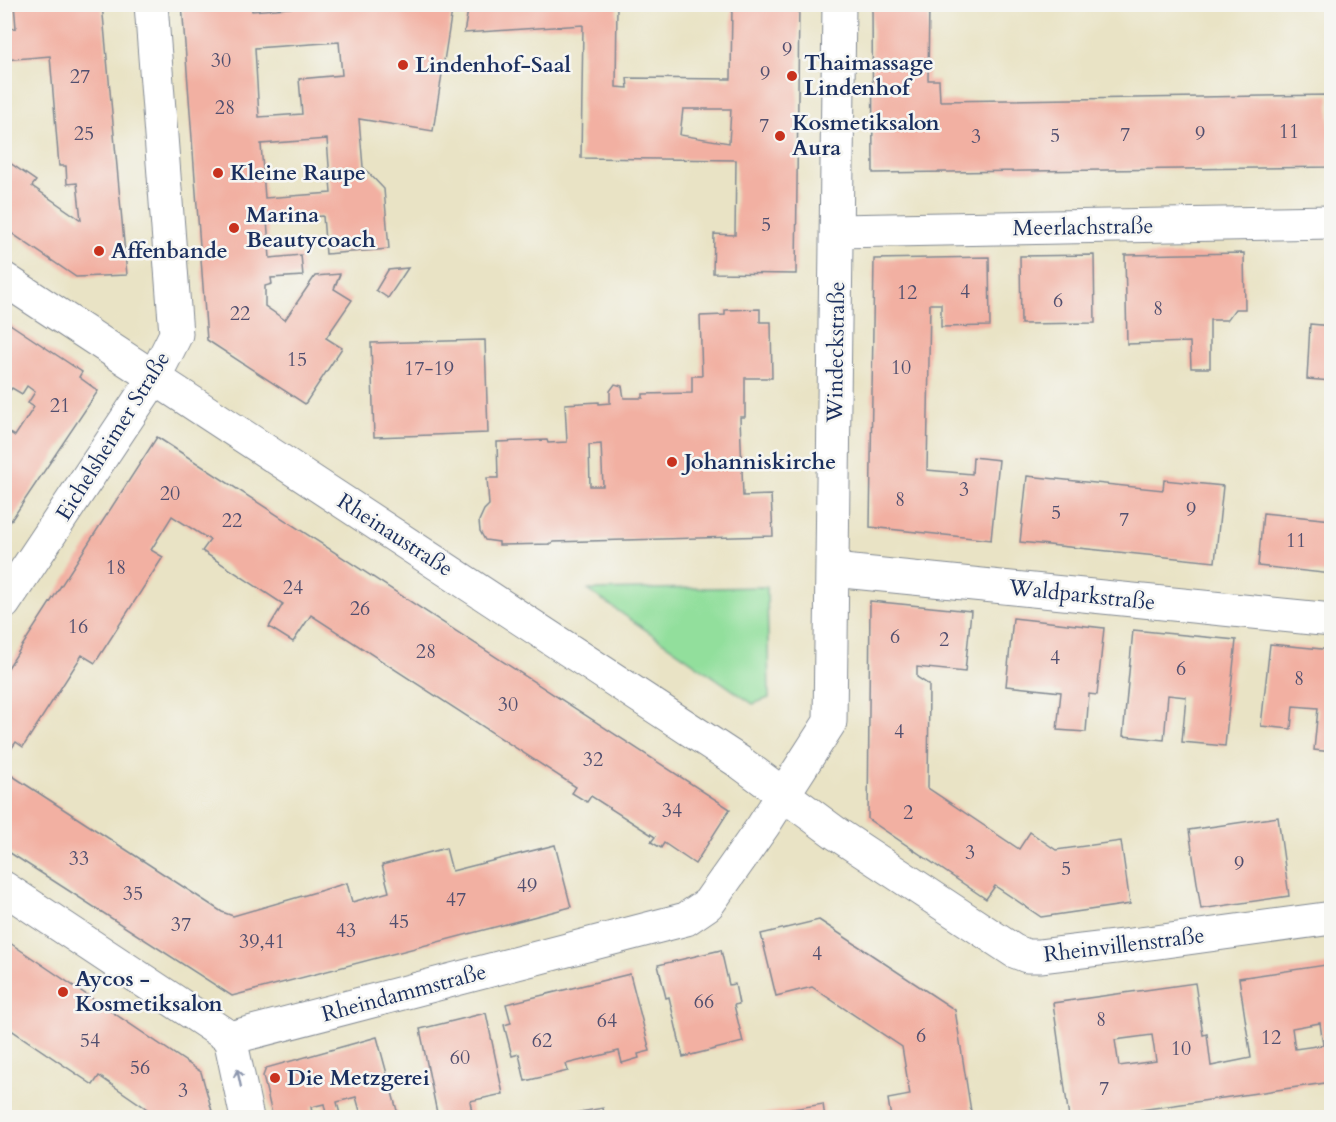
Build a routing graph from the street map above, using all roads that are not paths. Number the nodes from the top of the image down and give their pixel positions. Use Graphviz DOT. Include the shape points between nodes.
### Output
graph roads {
  1 [pos="151,4"];
  2 [pos="839,4"];
  3 [pos="1330,224"];
  4 [pos="837,231"];
  5 [pos="4,279"];
  6 [pos="154,378"];
  7 [pos="833,570"];
  8 [pos="4,603"];
  9 [pos="1332,620"];
  10 [pos="784,794"];
  11 [pos="4,888"];
  12 [pos="1332,918"];
  13 [pos="230,1038"];
  14 [pos="247,1118"];
  1 -- 6 [label="street, Eichelsheimer Straße" via="176,334"];
  2 -- 4 [label="street, Windeckstraße"];
  3 -- 4 [label="street, Meerlachstraße"];
  4 -- 7 [label="street, Windeckstraße"];
  5 -- 6 [label="street, Rheinaustraße"];
  6 -- 8 [label="street, Eichelsheimer Straße"];
  6 -- 10 [label="street, Rheinaustraße"];
  7 -- 9 [label="street, Waldparkstraße"];
  7 -- 10 [label="street, Windeckstraße" via="830,722"];
  10 -- 12 [label="street, Rheinvillenstraße" via="837,834 984,932 1027,956"];
  10 -- 13 [label="street, Rheindammstraße" via="708,904 686,919"];
  11 -- 13 [label="street"];
  14 -- 13 [label="street, one-way"];
}
